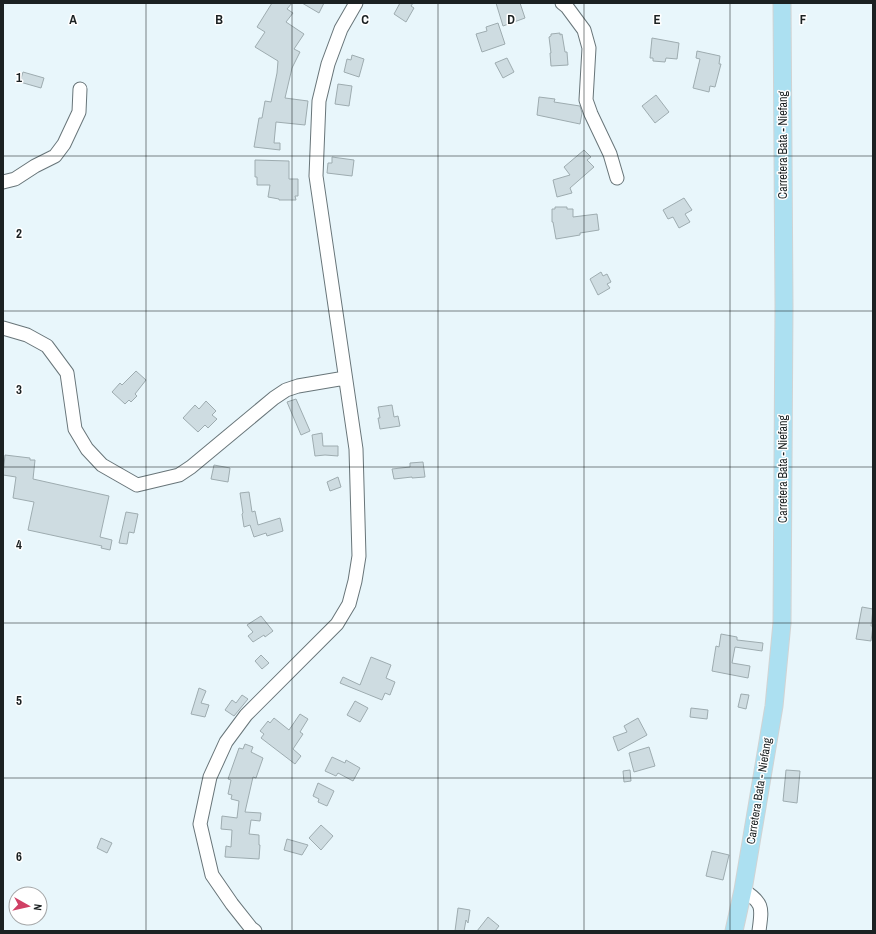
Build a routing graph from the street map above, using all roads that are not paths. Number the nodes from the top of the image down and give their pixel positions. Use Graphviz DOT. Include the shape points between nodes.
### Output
graph roads {
  1 [pos="356,3"];
  2 [pos="562,3"];
  3 [pos="782,3"];
  4 [pos="80,89"];
  5 [pos="617,178"];
  6 [pos="3,182"];
  7 [pos="3,328"];
  8 [pos="345,378"];
  9 [pos="743,890"];
  10 [pos="255,931"];
  11 [pos="734,931"];
  12 [pos="760,931"];
  1 -- 8 [label="street" via="341,29 328,64 319,101 316,176"];
  2 -- 5 [label="street" via="584,30 589,48 586,100 610,154"];
  3 -- 9 [label="main road, Carretera Bata - Niefang" via="782,623 774,706"];
  4 -- 6 [label="street" via="78,112 56,156 15,179"];
  7 -- 8 [label="street" via="27,335 47,346 67,373 75,429 87,449 102,465 137,485 179,475 286,390"];
  8 -- 10 [label="street" via="356,449 359,556 349,604 337,624 246,715 226,742 210,777 200,824 212,875"];
  9 -- 11 [label="main road, Carretera Bata - Niefang"];
  9 -- 12 [label="street" via="759,903"];
}
